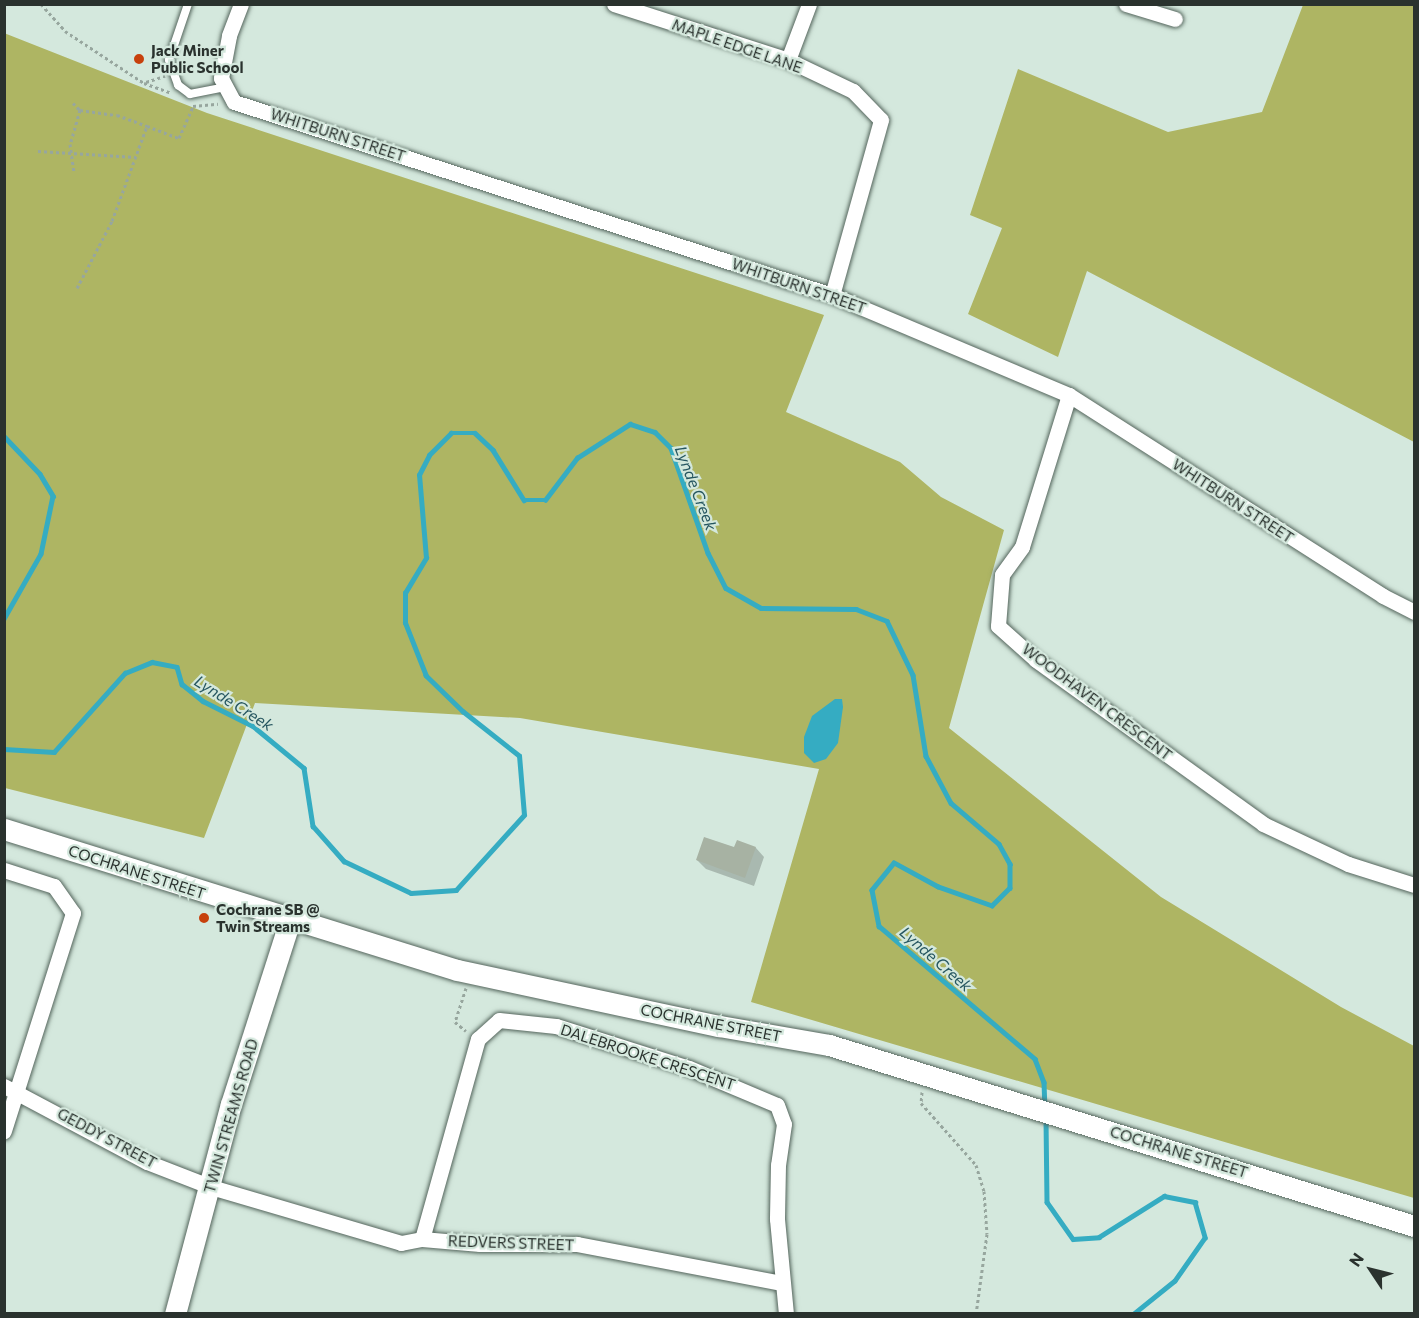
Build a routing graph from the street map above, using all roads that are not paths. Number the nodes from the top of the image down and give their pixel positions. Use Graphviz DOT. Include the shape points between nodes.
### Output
graph roads {
  1 [pos="188,4"];
  2 [pos="241,4"];
  3 [pos="614,4"];
  4 [pos="809,4"];
  5 [pos="1126,4"];
  6 [pos="1175,19"];
  7 [pos="788,60"];
  8 [pos="226,87"];
  9 [pos="832,295"];
  10 [pos="1069,395"];
  11 [pos="1414,612"];
  12 [pos="4,829"];
  13 [pos="4,870"];
  14 [pos="1414,885"];
  15 [pos="290,920"];
  16 [pos="9,1088"];
  17 [pos="4,1131"];
  18 [pos="211,1187"];
  19 [pos="1414,1226"];
  20 [pos="422,1239"];
  21 [pos="781,1283"];
  22 [pos="175,1314"];
  23 [pos="786,1314"];
  1 -- 8 [label="lane" via="169,60 178,85 190,94"];
  2 -- 8 [label="street" via="229,36 221,78"];
  3 -- 7 [label="street, MAPLE EDGE LANE"];
  4 -- 7 [label="street"];
  5 -- 6 [label="street"];
  7 -- 9 [label="street, MAPLE EDGE LANE" via="853,91 881,120"];
  8 -- 9 [label="street, WHITBURN STREET" via="234,102"];
  9 -- 10 [label="street, WHITBURN STREET"];
  10 -- 11 [label="street, WHITBURN STREET"];
  10 -- 14 [label="street, WOODHAVEN CRESCENT" via="1022,547 1002,574 998,626 1036,660 1263,824 1348,864"];
  12 -- 15 [label="street, COCHRANE STREET"];
  13 -- 16 [label="street" via="54,886 73,913"];
  15 -- 18 [label="street, TWIN STREAMS ROAD" via="231,1104"];
  15 -- 19 [label="street, COCHRANE STREET" via="471,972 719,1026 829,1045"];
  16 -- 17 [label="street"];
  16 -- 18 [label="street, GEDDY STREET" via="147,1162"];
  18 -- 20 [label="street, REDVERS STREET" via="401,1242"];
  18 -- 22 [label="street, TWIN STREAMS ROAD"];
  20 -- 21 [label="street, REDVERS STREET" via="480,1244 577,1244"];
  20 -- 21 [label="street, DALEBROOKE CRESCENT" via="478,1038 499,1020 556,1026 689,1068 777,1105 784,1124 778,1165"];
  21 -- 23 [label="street, DALEBROOKE CRESCENT"];
}
